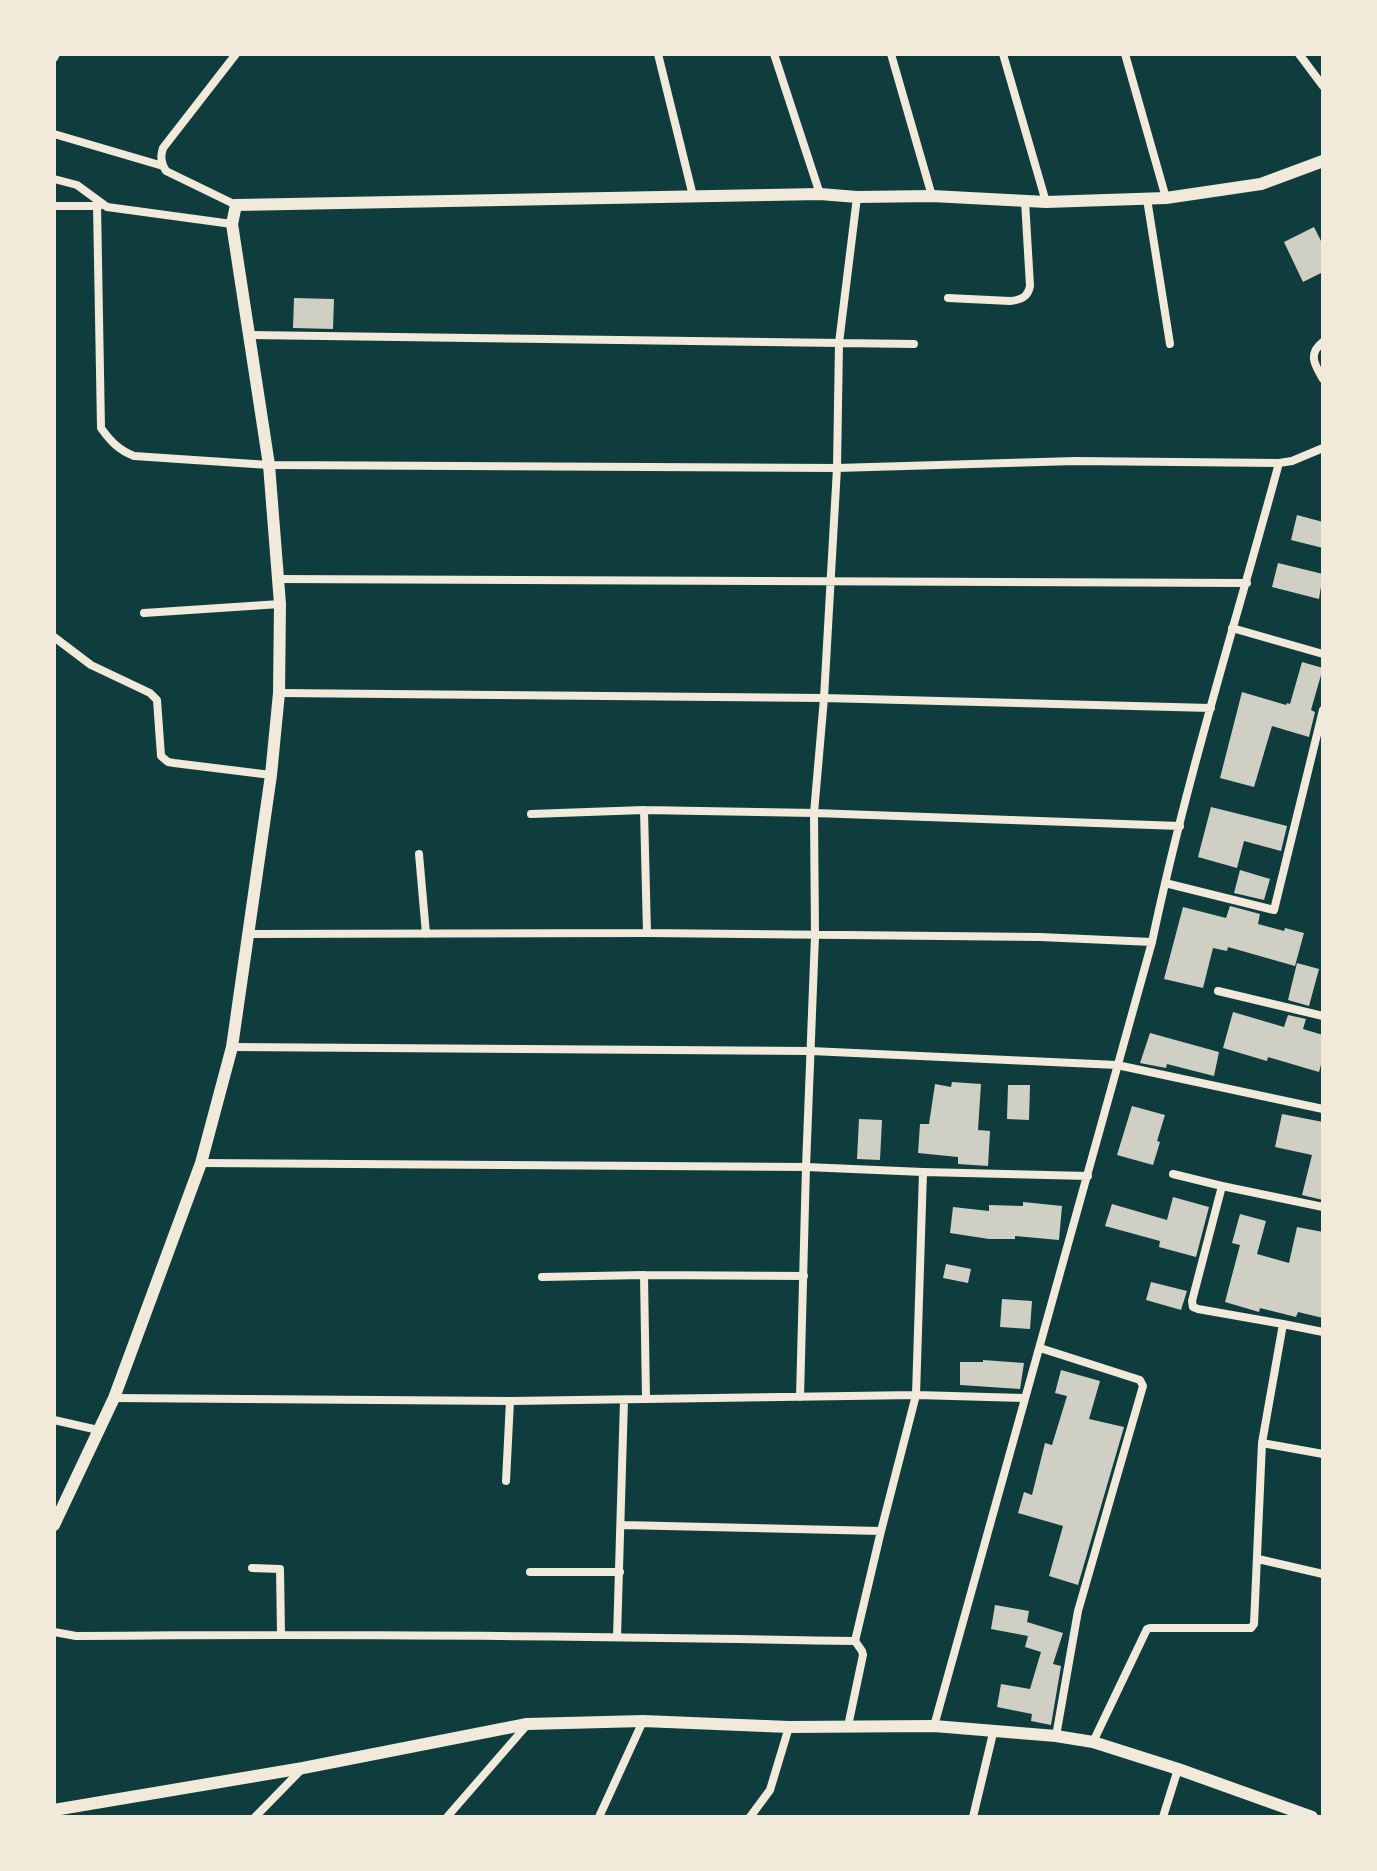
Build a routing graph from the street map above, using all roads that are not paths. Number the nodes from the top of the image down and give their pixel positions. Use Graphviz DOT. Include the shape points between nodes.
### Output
graph roads {
  1 [pos="236,54"];
  2 [pos="658,54"];
  3 [pos="774,54"];
  4 [pos="891,54"];
  5 [pos="1003,54"];
  6 [pos="1125,54"];
  7 [pos="1299,54"];
  8 [pos="1323,86"];
  9 [pos="54,134"];
  10 [pos="1323,161"];
  11 [pos="163,166"];
  12 [pos="54,179"];
  13 [pos="820,194"];
  14 [pos="693,196"];
  15 [pos="932,196"];
  16 [pos="857,197"];
  17 [pos="1166,198"];
  18 [pos="1147,199"];
  19 [pos="1025,201"];
  20 [pos="1046,202"];
  21 [pos="236,205"];
  22 [pos="54,206"];
  23 [pos="100,206"];
  24 [pos="232,224"];
  25 [pos="948,298"];
  26 [pos="249,335"];
  27 [pos="1323,342"];
  28 [pos="839,343"];
  29 [pos="914,344"];
  30 [pos="1170,344"];
  31 [pos="1323,379"];
  32 [pos="1323,448"];
  33 [pos="1279,463"];
  34 [pos="269,465"];
  35 [pos="837,468"];
  36 [pos="278,579"];
  37 [pos="831,580"];
  38 [pos="1247,583"];
  39 [pos="280,604"];
  40 [pos="144,613"];
  41 [pos="1232,628"];
  42 [pos="54,637"];
  43 [pos="1323,654"];
  44 [pos="279,693"];
  45 [pos="824,698"];
  46 [pos="1211,708"];
  47 [pos="1323,710"];
  48 [pos="271,775"];
  49 [pos="644,810"];
  50 [pos="814,813"];
  51 [pos="531,814"];
  52 [pos="1180,826"];
  53 [pos="419,854"];
  54 [pos="1165,883"];
  55 [pos="647,933"];
  56 [pos="249,934"];
  57 [pos="426,934"];
  58 [pos="815,936"];
  59 [pos="1152,942"];
  60 [pos="1218,991"];
  61 [pos="1323,1016"];
  62 [pos="232,1047"];
  63 [pos="811,1051"];
  64 [pos="1117,1065"];
  65 [pos="1323,1109"];
  66 [pos="201,1163"];
  67 [pos="806,1167"];
  68 [pos="923,1172"];
  69 [pos="1173,1174"];
  70 [pos="1088,1176"];
  71 [pos="1222,1186"];
  72 [pos="1323,1207"];
  73 [pos="644,1275"];
  74 [pos="804,1276"];
  75 [pos="542,1277"];
  76 [pos="1283,1324"];
  77 [pos="1323,1332"];
  78 [pos="1040,1348"];
  79 [pos="916,1395"];
  80 [pos="800,1397"];
  81 [pos="114,1398"];
  82 [pos="1024,1398"];
  83 [pos="646,1399"];
  84 [pos="624,1400"];
  85 [pos="510,1401"];
  86 [pos="54,1420"];
  87 [pos="98,1430"];
  88 [pos="1262,1443"];
  89 [pos="1323,1454"];
  90 [pos="506,1481"];
  91 [pos="54,1525"];
  92 [pos="622,1525"];
  93 [pos="881,1531"];
  94 [pos="1258,1559"];
  95 [pos="252,1568"];
  96 [pos="530,1572"];
  97 [pos="620,1572"];
  98 [pos="1323,1574"];
  99 [pos="54,1632"];
  100 [pos="281,1634"];
  101 [pos="617,1637"];
  102 [pos="855,1641"];
  103 [pos="643,1721"];
  104 [pos="527,1724"];
  105 [pos="848,1726"];
  106 [pos="934,1726"];
  107 [pos="789,1727"];
  108 [pos="994,1729"];
  109 [pos="1056,1736"];
  110 [pos="1093,1742"];
  111 [pos="303,1768"];
  112 [pos="1178,1769"];
  113 [pos="54,1810"];
  114 [pos="255,1817"];
  115 [pos="447,1817"];
  116 [pos="599,1817"];
  117 [pos="750,1817"];
  118 [pos="973,1817"];
  119 [pos="1163,1817"];
  120 [pos="1312,1817"];
  1 -- 11 [label="street" via="163,148"];
  2 -- 14 [label="street"];
  3 -- 13 [label="street"];
  4 -- 15 [label="street"];
  5 -- 20 [label="street"];
  6 -- 17 [label="street"];
  7 -- 8 [label="street"];
  9 -- 11 [label="street"];
  10 -- 17 [label="street" via="1261,184"];
  11 -- 21 [label="street"];
  12 -- 23 [label="street" via="77,185"];
  13 -- 14 [label="street"];
  13 -- 16 [label="street"];
  14 -- 21 [label="street"];
  15 -- 16 [label="street"];
  15 -- 19 [label="street"];
  16 -- 28 [label="street"];
  17 -- 18 [label="street"];
  18 -- 20 [label="street"];
  18 -- 30 [label="street"];
  19 -- 20 [label="street"];
  19 -- 25 [label="street" via="1030,286 1026,296 1010,301"];
  21 -- 24 [label="street"];
  22 -- 23 [label="street"];
  23 -- 24 [label="street"];
  23 -- 34 [label="street" via="101,428 111,442 134,456"];
  24 -- 26 [label="street"];
  26 -- 28 [label="street"];
  26 -- 34 [label="street"];
  27 -- 31 [label="street" via="1314,351"];
  28 -- 29 [label="street"];
  28 -- 35 [label="street"];
  32 -- 33 [label="street"];
  33 -- 35 [label="street" via="1075,461"];
  33 -- 38 [label="street"];
  34 -- 35 [label="street"];
  34 -- 36 [label="street"];
  35 -- 37 [label="street"];
  36 -- 37 [label="street"];
  36 -- 39 [label="street"];
  37 -- 38 [label="street"];
  37 -- 45 [label="street"];
  38 -- 41 [label="street"];
  39 -- 40 [label="street"];
  39 -- 44 [label="street"];
  41 -- 43 [label="street"];
  41 -- 46 [label="street"];
  42 -- 48 [label="street" via="91,665 155,697 161,756 168,762"];
  44 -- 45 [label="street"];
  44 -- 48 [label="street"];
  45 -- 46 [label="street"];
  45 -- 50 [label="street"];
  46 -- 52 [label="street"];
  47 -- 54 [label="street" via="1274,910"];
  48 -- 56 [label="street"];
  49 -- 50 [label="street"];
  49 -- 51 [label="street"];
  49 -- 55 [label="street"];
  50 -- 52 [label="street"];
  50 -- 58 [label="street"];
  52 -- 54 [label="street"];
  53 -- 57 [label="street"];
  54 -- 59 [label="street"];
  55 -- 57 [label="street"];
  55 -- 58 [label="street"];
  56 -- 57 [label="street"];
  56 -- 62 [label="street"];
  58 -- 59 [label="street"];
  58 -- 63 [label="street"];
  59 -- 64 [label="street"];
  60 -- 61 [label="street"];
  62 -- 63 [label="street"];
  62 -- 66 [label="street"];
  63 -- 64 [label="street"];
  63 -- 67 [label="street"];
  64 -- 65 [label="street"];
  64 -- 70 [label="street"];
  66 -- 67 [label="street"];
  66 -- 81 [label="street"];
  67 -- 68 [label="street"];
  67 -- 74 [label="street"];
  68 -- 70 [label="street"];
  68 -- 79 [label="street"];
  69 -- 71 [label="street"];
  70 -- 78 [label="street"];
  71 -- 72 [label="street"];
  71 -- 76 [label="street" via="1193,1307"];
  73 -- 74 [label="street"];
  73 -- 75 [label="street"];
  73 -- 83 [label="street"];
  74 -- 80 [label="street"];
  76 -- 77 [label="street"];
  76 -- 88 [label="street"];
  78 -- 82 [label="street"];
  78 -- 109 [label="street" via="1140,1380 1143,1386 1078,1611"];
  79 -- 80 [label="street"];
  79 -- 82 [label="street"];
  79 -- 93 [label="street"];
  80 -- 83 [label="street"];
  81 -- 85 [label="street"];
  81 -- 87 [label="street"];
  82 -- 106 [label="street"];
  83 -- 84 [label="street"];
  84 -- 85 [label="street"];
  84 -- 92 [label="street"];
  85 -- 90 [label="street"];
  86 -- 87 [label="street"];
  87 -- 91 [label="street"];
  88 -- 89 [label="street"];
  88 -- 94 [label="street"];
  92 -- 93 [label="street"];
  92 -- 97 [label="street"];
  93 -- 102 [label="street"];
  94 -- 98 [label="street"];
  94 -- 110 [label="street" via="1251,1628 1147,1629"];
  95 -- 100 [label="street" via="280,1569"];
  96 -- 97 [label="street"];
  97 -- 101 [label="street"];
  99 -- 100 [label="street"];
  100 -- 101 [label="street"];
  101 -- 102 [label="street"];
  102 -- 105 [label="street" via="863,1655"];
  103 -- 104 [label="street"];
  103 -- 107 [label="street"];
  103 -- 116 [label="street"];
  104 -- 111 [label="street"];
  104 -- 115 [label="street"];
  105 -- 106 [label="street"];
  105 -- 107 [label="street"];
  106 -- 108 [label="street"];
  107 -- 117 [label="street" via="770,1790"];
  108 -- 109 [label="street"];
  108 -- 118 [label="street"];
  109 -- 110 [label="street"];
  110 -- 112 [label="street"];
  111 -- 113 [label="street"];
  111 -- 114 [label="street"];
  112 -- 119 [label="street"];
  112 -- 120 [label="street"];
}
